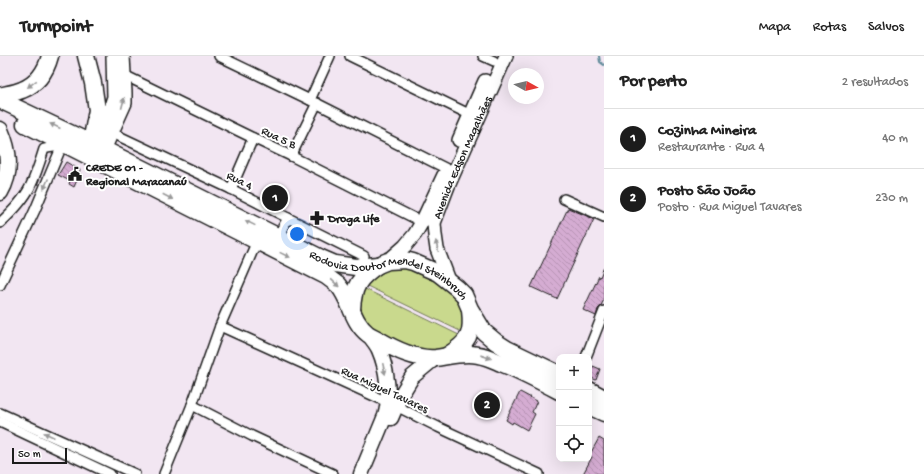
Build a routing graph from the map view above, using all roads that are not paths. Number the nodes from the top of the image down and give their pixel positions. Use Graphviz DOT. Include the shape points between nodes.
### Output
graph roads {
  1 [pos="50,56"];
  2 [pos="86,56"];
  3 [pos="113,56"];
  4 [pos="123,56"];
  5 [pos="219,56"];
  6 [pos="330,56"];
  7 [pos="350,56"];
  8 [pos="495,57"];
  9 [pos="124,75"];
  10 [pos="0,96"];
  11 [pos="0,100"];
  12 [pos="313,101"];
  13 [pos="0,112"];
  14 [pos="474,117"];
  15 [pos="0,130"];
  16 [pos="108,130"];
  17 [pos="253,138"];
  18 [pos="92,144"];
  19 [pos="59,148"];
  20 [pos="291,156"];
  21 [pos="105,157"];
  22 [pos="447,169"];
  23 [pos="231,189"];
  24 [pos="0,192"];
  25 [pos="564,199"];
  26 [pos="604,217"];
  27 [pos="288,218"];
  28 [pos="0,222"];
  29 [pos="422,222"];
  30 [pos="278,236"];
  31 [pos="257,241"];
  32 [pos="364,256"];
  33 [pos="383,263"];
  34 [pos="450,283"];
  35 [pos="0,285"];
  36 [pos="470,308"];
  37 [pos="352,310"];
  38 [pos="604,311"];
  39 [pos="220,326"];
  40 [pos="368,334"];
  41 [pos="587,354"];
  42 [pos="441,357"];
  43 [pos="556,373"];
  44 [pos="557,390"];
  45 [pos="592,392"];
  46 [pos="604,398"];
  47 [pos="192,405"];
  48 [pos="392,405"];
  49 [pos="592,407"];
  50 [pos="0,413"];
  51 [pos="604,413"];
  52 [pos="0,422"];
  53 [pos="94,455"];
  54 [pos="90,465"];
  55 [pos="110,474"];
  56 [pos="135,474"];
  57 [pos="164,474"];
  58 [pos="333,474"];
  59 [pos="361,474"];
  60 [pos="368,474"];
  61 [pos="539,474"];
  1 -- 10 [label="highway, one-way" via="45,69 33,84"];
  2 -- 18 [label="highway" via="97,110"];
  3 -- 16 [label="street" via="114,97 108,114"];
  4 -- 9 [label="street"];
  5 -- 12 [label="street"];
  6 -- 12 [label="street"];
  7 -- 14 [label="street"];
  8 -- 14 [label="street, Avenida Edson Magalhães"];
  16 -- 9 [label="street, one-way" via="125,103"];
  9 -- 17 [label="street, Rua 5 B"];
  18 -- 11 [label="highway, Rodovia Doutor Mendel Steinbruch, one-way"];
  12 -- 20 [label="street"];
  12 -- 22 [label="street"];
  13 -- 21 [label="highway, Rodovia Doutor Mendel Steinbruch"];
  14 -- 22 [label="street, Avenida Edson Magalhães"];
  34 -- 14 [label="street, Avenida Edson Magalhães, one-way" via="437,249 434,223"];
  15 -- 24 [label="highway" via="8,157 7,174"];
  16 -- 18 [label="street" via="99,141"];
  16 -- 21 [label="street"];
  16 -- 23 [label="street, Rua 4"];
  17 -- 20 [label="street, Rua 5 B"];
  17 -- 23 [label="street"];
  18 -- 21 [label="highway, Rodovia Doutor Mendel Steinbruch"];
  19 -- 21 [label="street" via="96,164"];
  19 -- 28 [label="street" via="44,149 26,194 15,209"];
  19 -- 35 [label="street, one-way" via="35,210"];
  20 -- 29 [label="street, Rua 5 B"];
  30 -- 21 [label="highway, Rodovia Doutor Mendel Steinbruch, one-way"];
  21 -- 31 [label="highway, Rodovia Doutor Mendel Steinbruch, one-way"];
  22 -- 29 [label="street, Avenida Edson Magalhães"];
  23 -- 27 [label="street, Rua 4"];
  25 -- 26 [label="street"];
  27 -- 30 [label="street"];
  27 -- 32 [label="street, Rua 4"];
  29 -- 33 [label="street, Avenida Edson Magalhães" via="404,246"];
  30 -- 33 [label="highway, Rodovia Doutor Mendel Steinbruch" via="335,264 356,267"];
  31 -- 37 [label="highway, Rodovia Doutor Mendel Steinbruch, one-way" via="326,276 338,286"];
  31 -- 39 [label="street"];
  33 -- 34 [label="highway, Rodovia Doutor Mendel Steinbruch" via="405,260 413,262 438,273"];
  33 -- 37 [label="highway" via="366,274 358,283 352,298"];
  34 -- 36 [label="highway, Rodovia Doutor Mendel Steinbruch" via="464,295"];
  36 -- 42 [label="highway" via="471,325 468,338 464,344"];
  36 -- 43 [label="highway, Rodovia Doutor Mendel Steinbruch" via="484,332 496,342"];
  37 -- 40 [label="highway, Rodovia Doutor Mendel Steinbruch"];
  38 -- 41 [label="street"];
  39 -- 47 [label="street"];
  39 -- 48 [label="street, Rua Miguel Tavares"];
  40 -- 42 [label="highway, Rodovia Doutor Mendel Steinbruch" via="417,357"];
  40 -- 48 [label="main road, one-way" via="379,350"];
  42 -- 44 [label="highway, Rodovia Doutor Mendel Steinbruch, one-way" via="479,355 516,369"];
  42 -- 48 [label="main road" via="412,377"];
  45 -- 46 [label="highway"];
  47 -- 57 [label="street"];
  47 -- 58 [label="street"];
  48 -- 59 [label="main road" via="388,409"];
  48 -- 60 [label="main road"];
  48 -- 61 [label="street, Rua Miguel Tavares"];
  49 -- 51 [label="highway"];
  53 -- 50 [label="street, one-way"];
  52 -- 54 [label="street"];
  53 -- 54 [label="street"];
  53 -- 56 [label="street"];
  54 -- 55 [label="street"];
}
